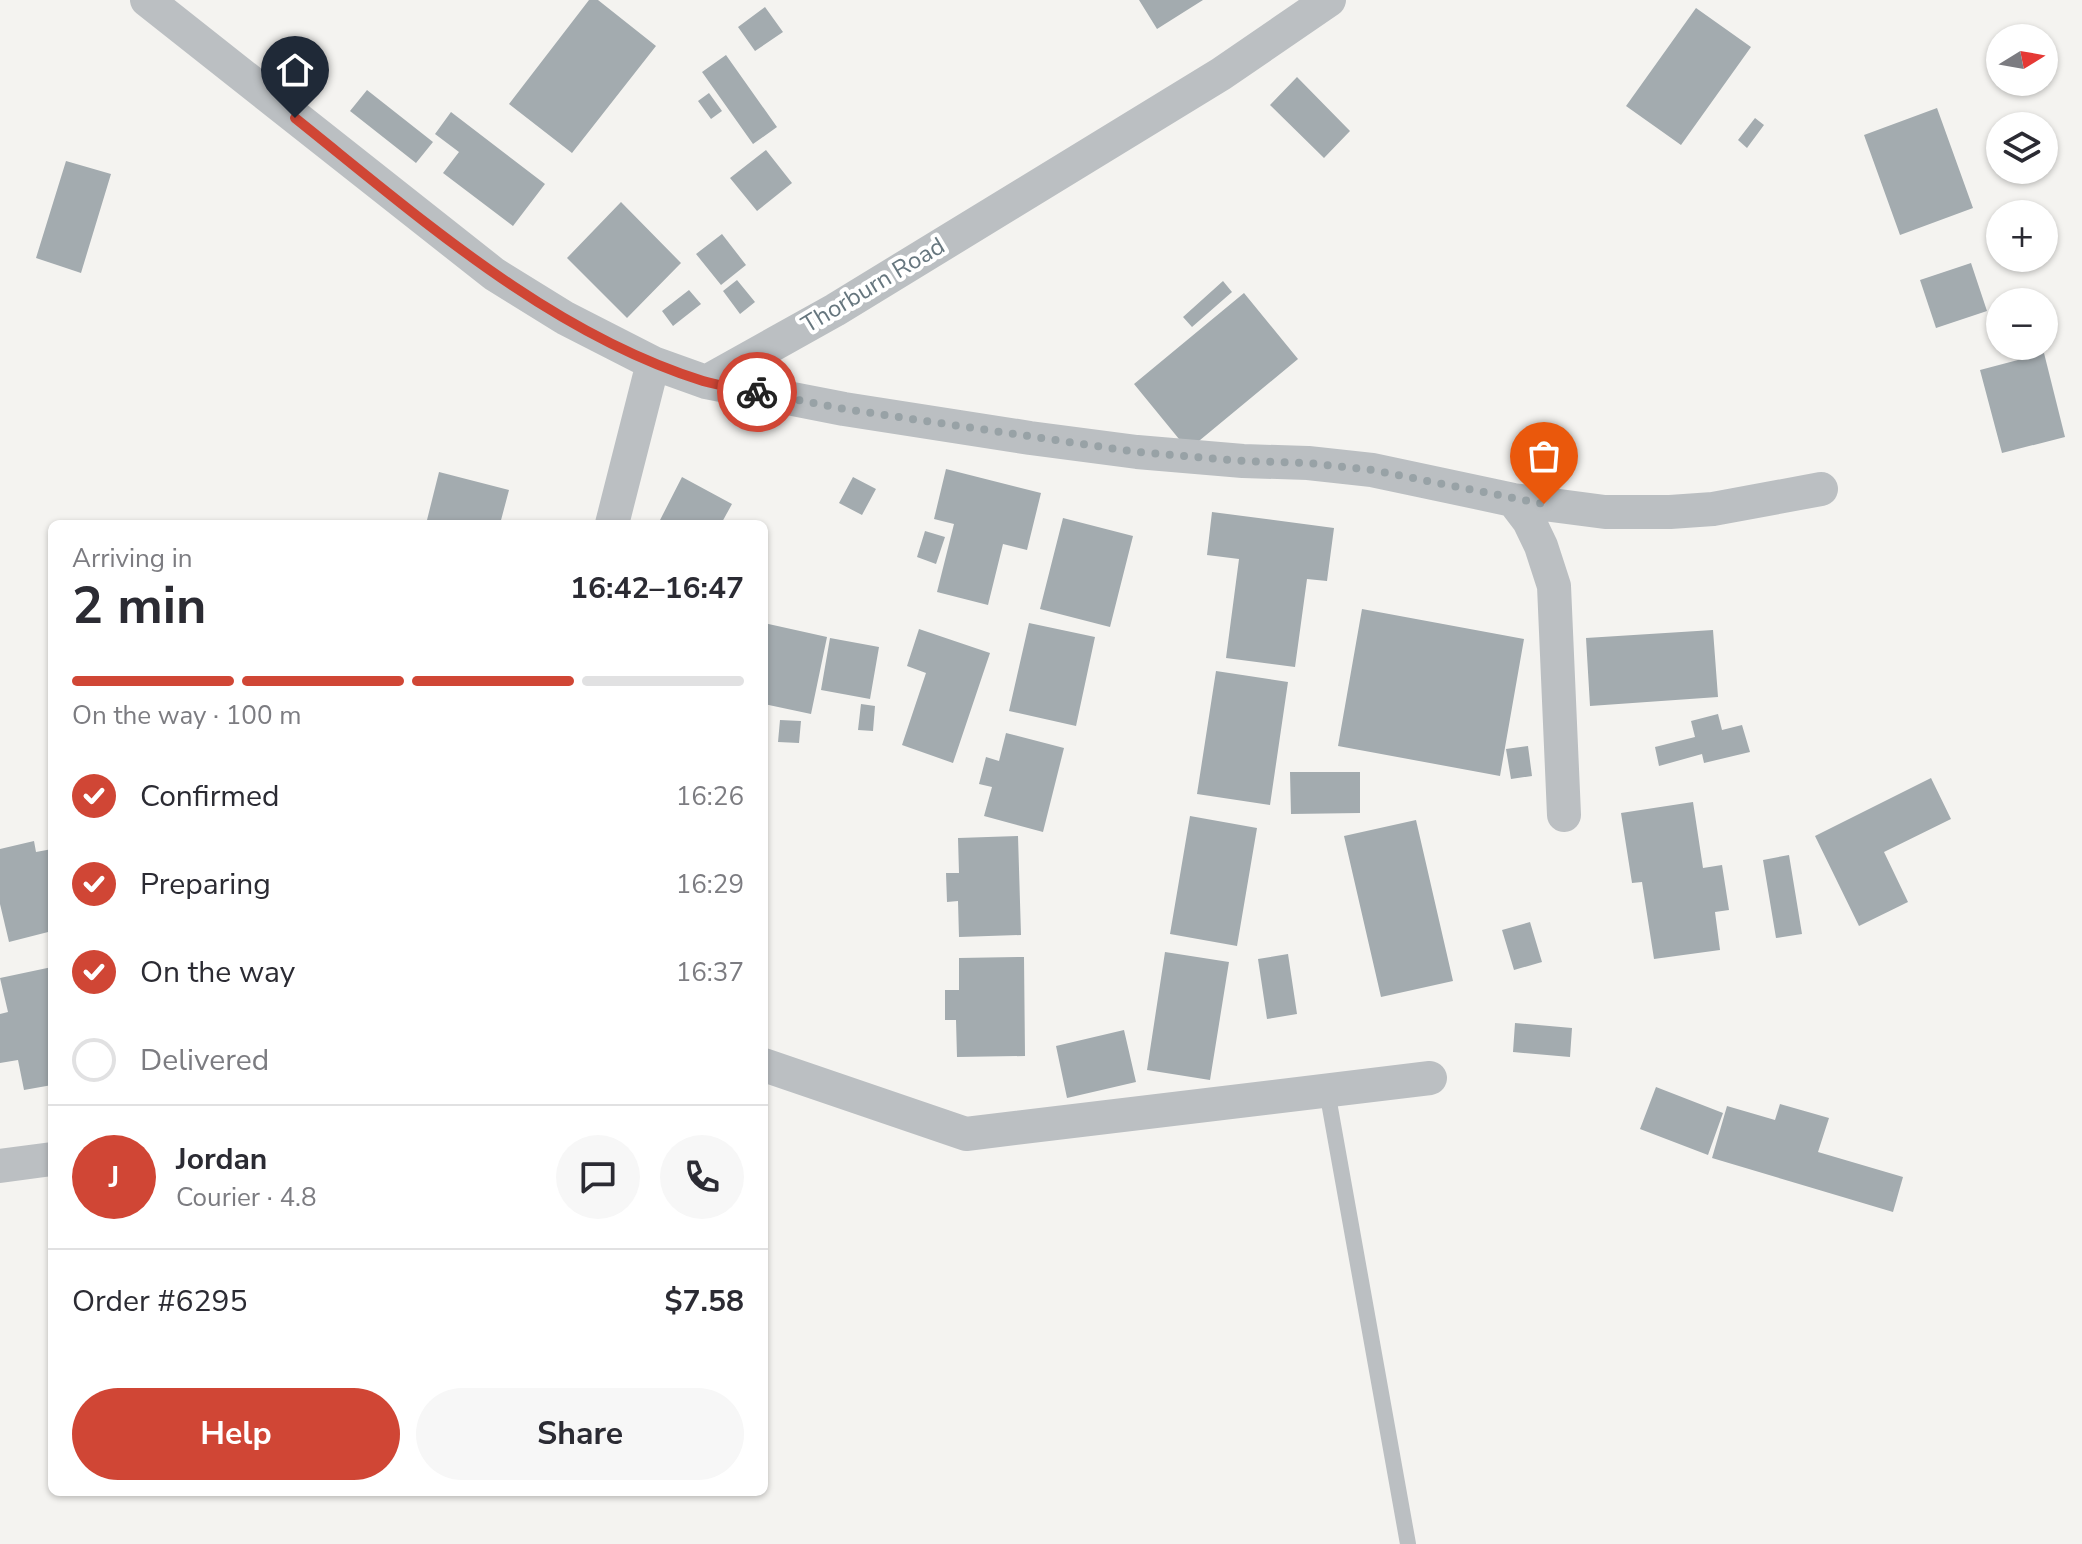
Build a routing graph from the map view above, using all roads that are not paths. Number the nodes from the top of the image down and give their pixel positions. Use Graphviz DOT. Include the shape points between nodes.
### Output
graph roads {
  1 [pos="147,0"];
  2 [pos="1329,0"];
  3 [pos="653,363"];
  4 [pos="706,382"];
  5 [pos="1821,489"];
  6 [pos="1513,500"];
  7 [pos="613,520"];
  8 [pos="1564,815"];
  9 [pos="768,1066"];
  10 [pos="1430,1078"];
  11 [pos="1327,1091"];
  12 [pos="48,1160"];
  13 [pos="0,1166"];
  14 [pos="1408,1544"];
  1 -- 3 [label="street" via="469,256 565,318"];
  2 -- 4 [label="street, Thorburn Road" via="1208,82 835,310"];
  3 -- 4 [label="street"];
  3 -- 7 [label="street"];
  4 -- 6 [label="street" via="844,409 1137,452 1372,470"];
  5 -- 6 [label="street" via="1670,512 1605,512"];
  6 -- 8 [label="street" via="1541,546 1554,586"];
  9 -- 11 [label="street" via="966,1134"];
  10 -- 11 [label="street"];
  11 -- 14 [label="lane"];
  12 -- 13 [label="street"];
}
